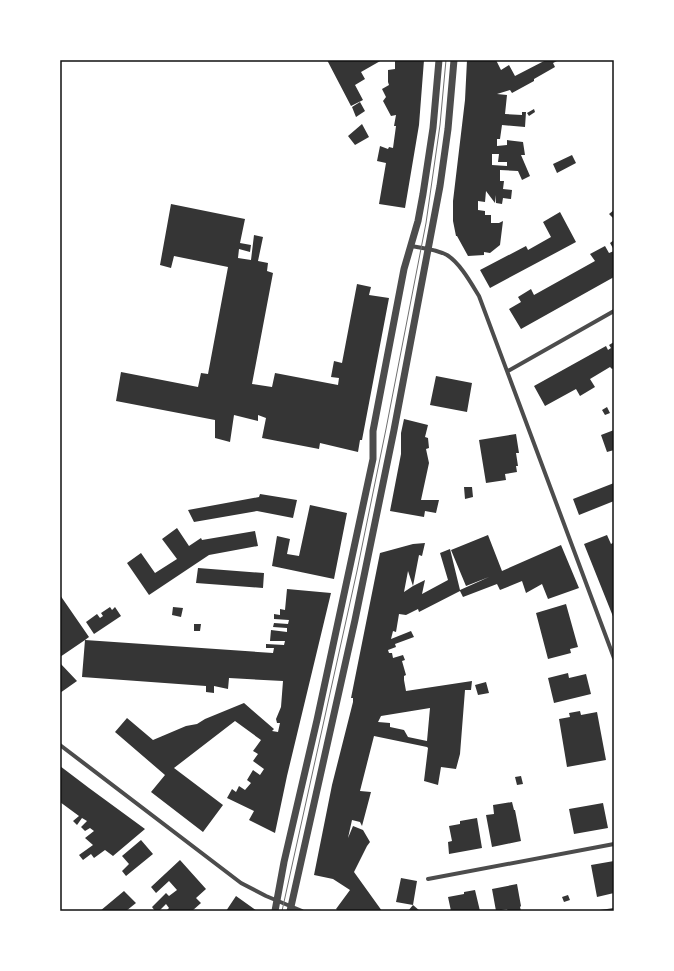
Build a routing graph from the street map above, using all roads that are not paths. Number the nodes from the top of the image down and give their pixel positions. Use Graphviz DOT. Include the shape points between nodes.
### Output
graph roads {
  1 [pos="439,60"];
  2 [pos="454,60"];
  3 [pos="411,246"];
  4 [pos="428,249"];
  5 [pos="614,311"];
  6 [pos="508,371"];
  7 [pos="614,658"];
  8 [pos="60,745"];
  9 [pos="614,844"];
  10 [pos="428,880"];
  11 [pos="277,900"];
  12 [pos="291,909"];
  13 [pos="275,911"];
  14 [pos="302,911"];
  1 -- 3 [label="street" via="429,159"];
  2 -- 4 [label="street" via="444,161"];
  3 -- 4 [label="street"];
  3 -- 11 [label="street" via="402,275 373,430 373,454 364,501"];
  4 -- 6 [label="street" via="447,255 453,260 479,296"];
  4 -- 12 [label="street" via="391,445"];
  5 -- 6 [label="street"];
  6 -- 7 [label="street"];
  8 -- 11 [label="street" via="241,883"];
  9 -- 10 [label="street"];
  11 -- 12 [label="street"];
  11 -- 13 [label="street"];
  12 -- 14 [label="street"];
}
